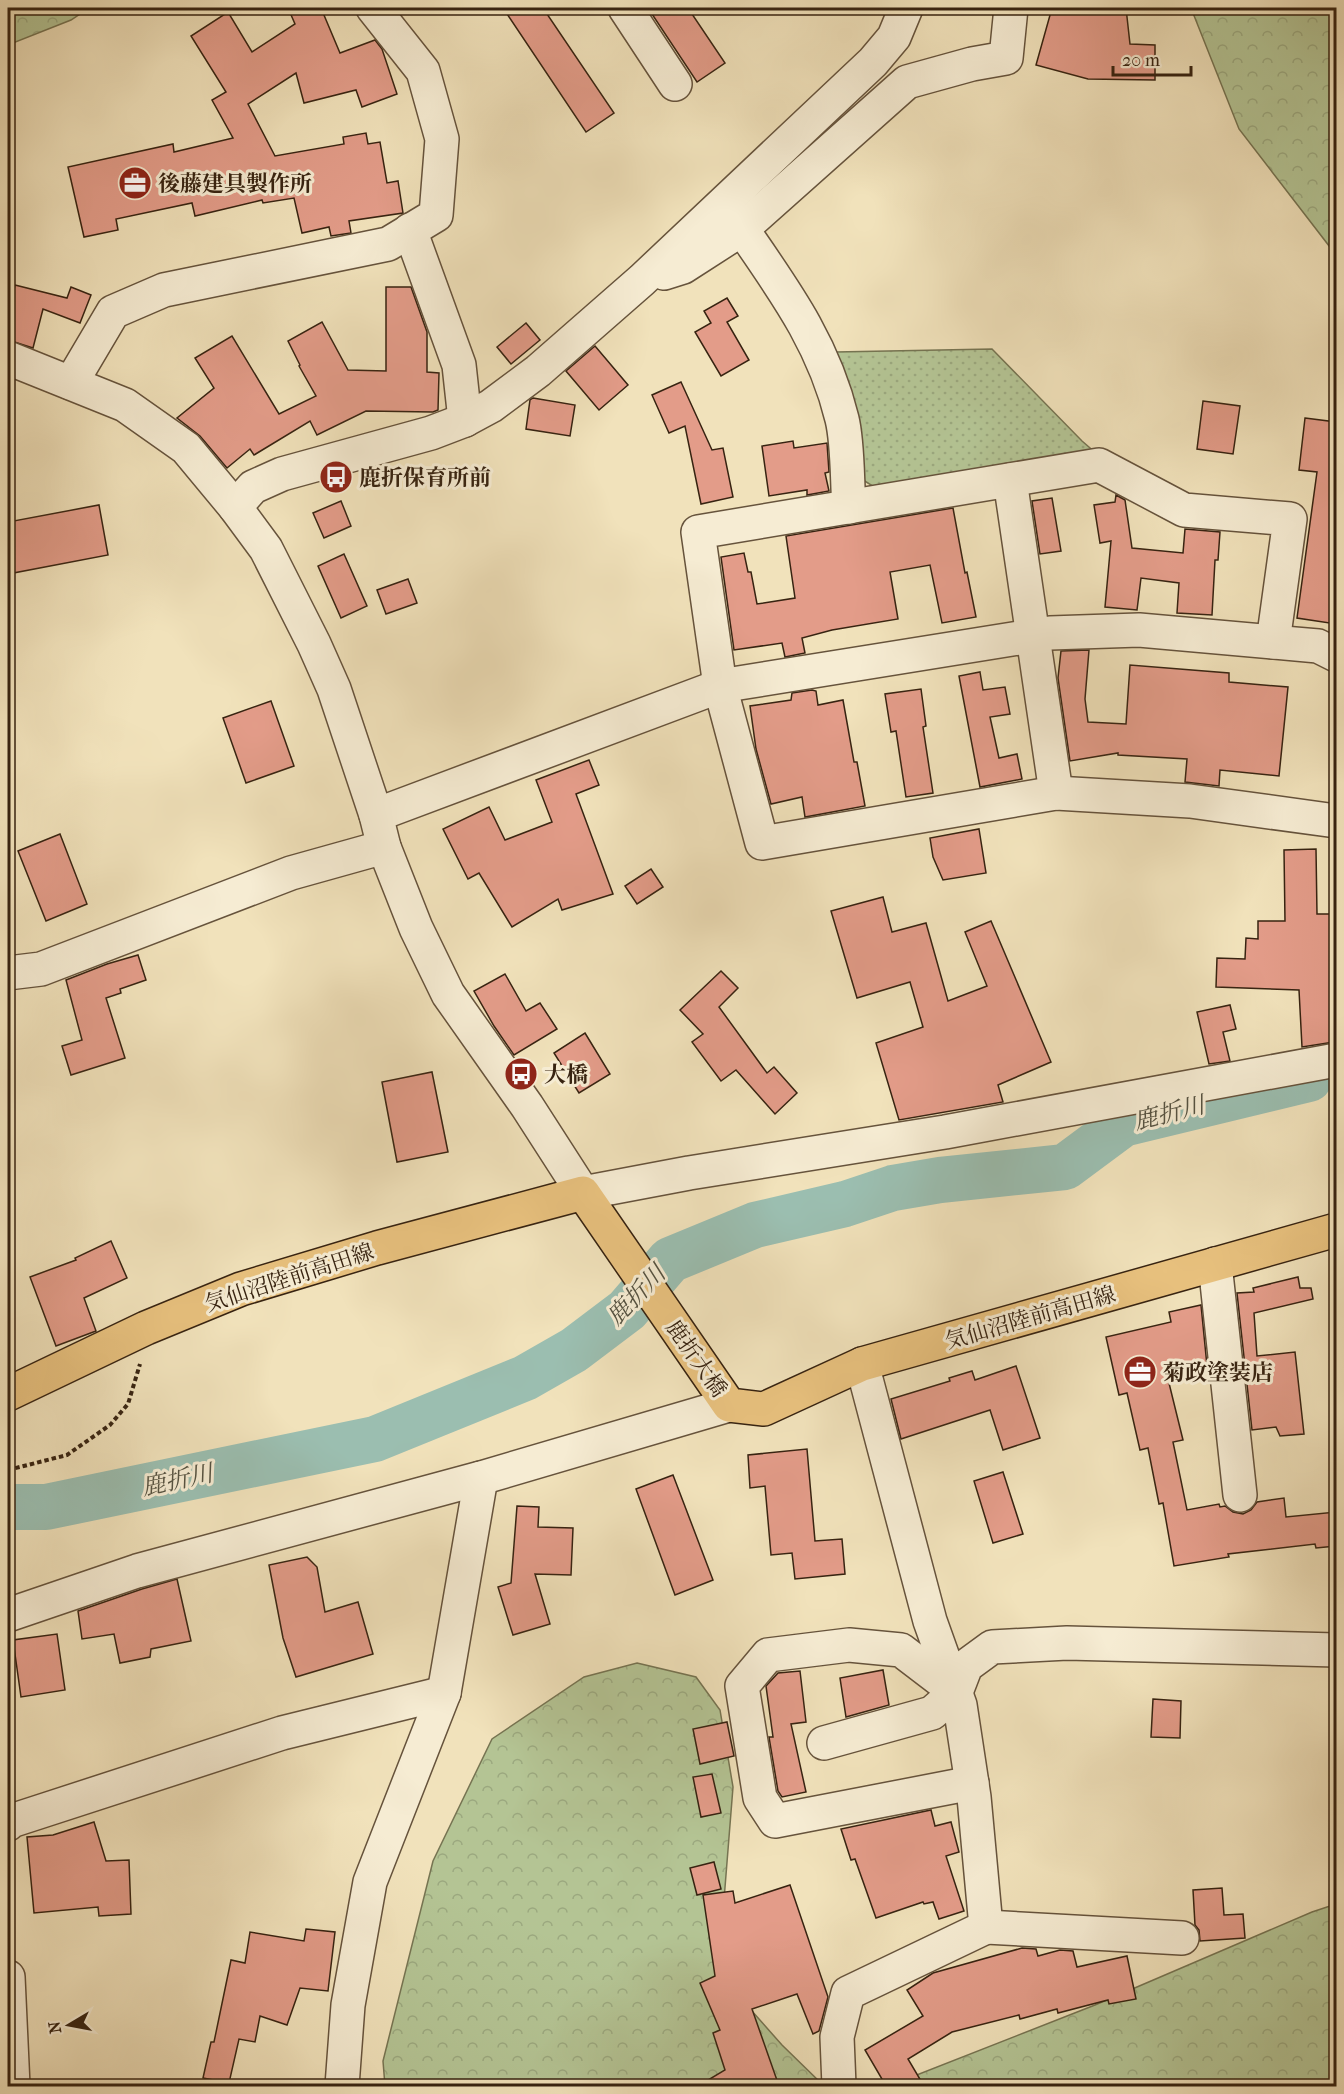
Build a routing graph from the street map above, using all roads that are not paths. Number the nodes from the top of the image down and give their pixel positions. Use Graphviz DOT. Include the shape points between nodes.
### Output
graph roads {
  1 [pos="373,8"];
  2 [pos="625,8"];
  3 [pos="906,8"];
  4 [pos="1011,8"];
  5 [pos="675,84"];
  6 [pos="742,229"];
  7 [pos="410,230"];
  8 [pos="642,280"];
  9 [pos="8,357"];
  10 [pos="71,383"];
  11 [pos="465,420"];
  12 [pos="1010,480"];
  13 [pos="235,507"];
  14 [pos="849,507"];
  15 [pos="1033,636"];
  16 [pos="1273,642"];
  17 [pos="1336,655"];
  18 [pos="720,686"];
  19 [pos="1056,793"];
  20 [pos="376,815"];
  21 [pos="1336,821"];
  22 [pos="384,847"];
  23 [pos="8,974"];
  24 [pos="1336,1060"];
  25 [pos="583,1193"];
  26 [pos="1336,1230"];
  27 [pos="1215,1264"];
  28 [pos="862,1364"];
  29 [pos="8,1394"];
  30 [pos="729,1405"];
  31 [pos="481,1478"];
  32 [pos="1240,1495"];
  33 [pos="8,1615"];
  34 [pos="1336,1650"];
  35 [pos="956,1692"];
  36 [pos="444,1693"];
  37 [pos="824,1743"];
  38 [pos="972,1783"];
  39 [pos="8,1824"];
  40 [pos="986,1927"];
  41 [pos="1182,1938"];
  42 [pos="8,1977"];
  43 [pos="13,2086"];
  44 [pos="342,2086"];
  45 [pos="839,2086"];
  1 -- 7 [label="street" via="423,70 442,139 436,215"];
  2 -- 5 [label="street"];
  3 -- 8 [label="street" via="894,37 873,62"];
  4 -- 6 [label="street" via="1005,58 907,82"];
  6 -- 8 [label="street" via="683,267"];
  6 -- 14 [label="street" via="798,311 827,371 842,421"];
  7 -- 10 [label="street" via="388,244 164,290 113,312"];
  7 -- 11 [label="street" via="459,365"];
  8 -- 11 [label="street" via="538,371"];
  9 -- 10 [label="street"];
  10 -- 13 [label="street" via="125,405 186,448"];
  11 -- 13 [label="street" via="282,474 253,487"];
  12 -- 14 [label="street"];
  12 -- 15 [label="street"];
  12 -- 16 [label="street" via="1099,465 1184,510 1290,519"];
  13 -- 20 [label="street" via="266,549 314,644 334,688"];
  14 -- 18 [label="street" via="698,532"];
  15 -- 16 [label="street" via="1139,630"];
  15 -- 18 [label="street"];
  15 -- 19 [label="street"];
  16 -- 17 [label="street" via="1318,646"];
  18 -- 19 [label="street" via="762,843"];
  18 -- 20 [label="street"];
  19 -- 21 [label="street" via="1190,801"];
  20 -- 22 [label="street"];
  22 -- 23 [label="street" via="291,873 41,969"];
  22 -- 25 [label="street" via="448,994"];
  24 -- 25 [label="street"];
  25 -- 29 [label="main road, 気仙沼陸前高田線" via="241,1289 146,1328"];
  25 -- 30 [label="main road, 鹿折大橋"];
  26 -- 27 [label="main road, 気仙沼陸前高田線"];
  27 -- 28 [label="main road, 気仙沼陸前高田線"];
  27 -- 32 [label="street"];
  28 -- 30 [label="main road, 気仙沼陸前高田線" via="764,1409"];
  28 -- 35 [label="street" via="930,1622"];
  30 -- 31 [label="street"];
  31 -- 33 [label="street" via="137,1572"];
  31 -- 36 [label="street"];
  34 -- 35 [label="street" via="1067,1643 992,1647 966,1666"];
  35 -- 37 [label="street" via="932,1713"];
  35 -- 38 [label="street"];
  35 -- 38 [label="street" via="901,1650 849,1645 768,1655 742,1686 760,1798 776,1821"];
  36 -- 39 [label="street" via="282,1733"];
  36 -- 44 [label="street" via="370,1882 348,2005"];
  38 -- 40 [label="street"];
  40 -- 41 [label="street"];
  40 -- 45 [label="street" via="848,1994 837,2037"];
  42 -- 43 [label="street"];
}
